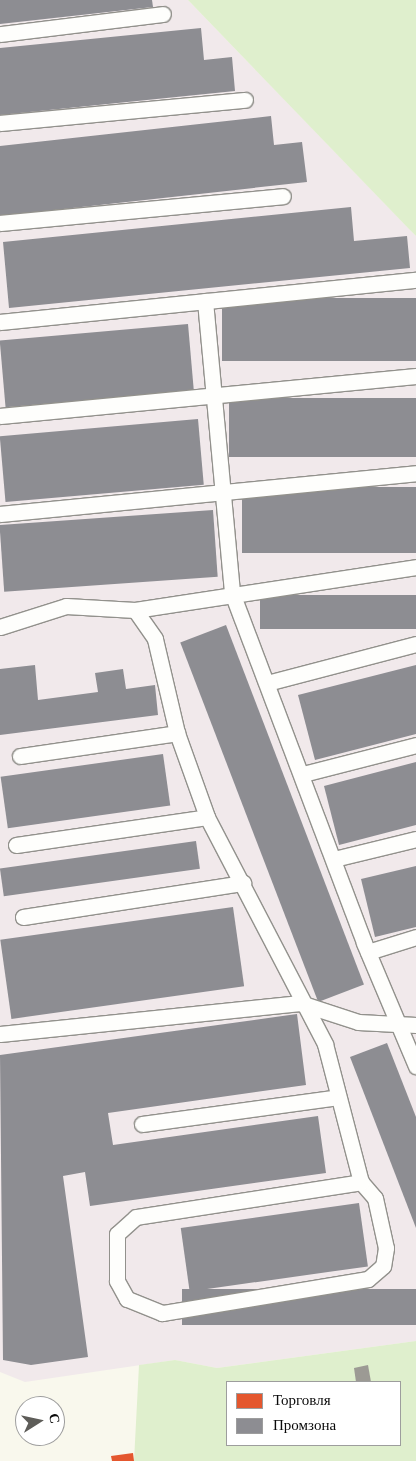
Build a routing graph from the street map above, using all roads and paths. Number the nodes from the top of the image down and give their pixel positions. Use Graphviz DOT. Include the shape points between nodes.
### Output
graph roads {
  1 [pos="163,14"];
  2 [pos="0,34"];
  3 [pos="245,100"];
  4 [pos="0,123"];
  5 [pos="283,196"];
  6 [pos="0,223"];
  7 [pos="416,280"];
  8 [pos="205,301"];
  9 [pos="0,322"];
  10 [pos="416,376"];
  11 [pos="213,396"];
  12 [pos="0,416"];
  13 [pos="416,473"];
  14 [pos="222,492"];
  15 [pos="0,514"];
  16 [pos="416,567"];
  17 [pos="232,593"];
  18 [pos="135,610"];
  19 [pos="0,627"];
  20 [pos="416,644"];
  21 [pos="268,683"];
  22 [pos="176,733"];
  23 [pos="416,745"];
  24 [pos="20,756"];
  25 [pos="303,774"];
  26 [pos="207,817"];
  27 [pos="416,839"];
  28 [pos="16,846"];
  29 [pos="334,859"];
  30 [pos="243,883"];
  31 [pos="24,917"];
  32 [pos="416,937"];
  33 [pos="368,952"];
  34 [pos="300,1003"];
  35 [pos="416,1024"];
  36 [pos="400,1027"];
  37 [pos="0,1034"];
  38 [pos="416,1066"];
  39 [pos="338,1097"];
  40 [pos="142,1124"];
  41 [pos="361,1182"];
  1 -- 2 [label="lane"];
  3 -- 4 [label="lane"];
  5 -- 6 [label="lane"];
  7 -- 8 [label="lane"];
  8 -- 9 [label="lane"];
  8 -- 11 [label="lane"];
  10 -- 11 [label="lane"];
  11 -- 12 [label="lane"];
  11 -- 14 [label="lane"];
  13 -- 14 [label="lane"];
  14 -- 15 [label="lane"];
  14 -- 17 [label="lane"];
  16 -- 17 [label="lane"];
  17 -- 18 [label="lane"];
  17 -- 21 [label="lane"];
  18 -- 19 [label="lane" via="66,606"];
  18 -- 22 [label="lane" via="155,639"];
  20 -- 21 [label="lane"];
  21 -- 25 [label="lane"];
  22 -- 24 [label="lane"];
  22 -- 26 [label="lane"];
  23 -- 25 [label="lane"];
  25 -- 29 [label="lane"];
  26 -- 28 [label="lane"];
  26 -- 30 [label="lane"];
  27 -- 29 [label="lane"];
  29 -- 33 [label="lane"];
  30 -- 31 [label="lane"];
  30 -- 34 [label="lane"];
  32 -- 33 [label="lane"];
  33 -- 36 [label="lane"];
  34 -- 36 [label="lane" via="324,1014"];
  34 -- 37 [label="lane"];
  34 -- 39 [label="lane" via="325,1044"];
  35 -- 36 [label="lane"];
  36 -- 38 [label="lane"];
  39 -- 40 [label="lane"];
  39 -- 41 [label="lane"];
  41 -- 41 [label="lane" via="374,1198 386,1248 383,1266 368,1279 162,1314 127,1299 117,1280 117,1234 136,1217"];
}
